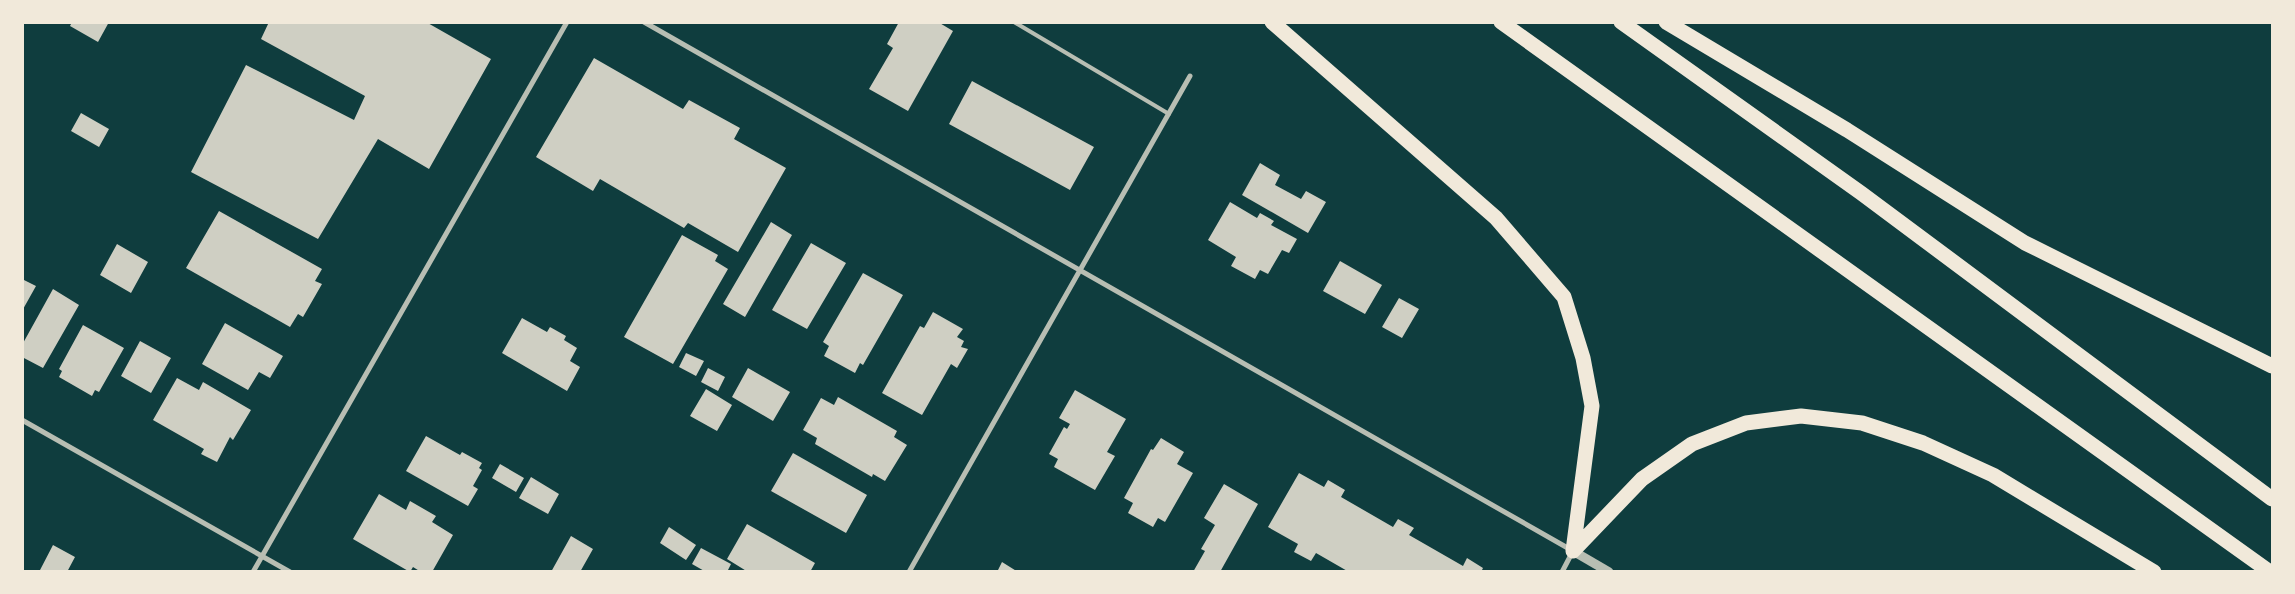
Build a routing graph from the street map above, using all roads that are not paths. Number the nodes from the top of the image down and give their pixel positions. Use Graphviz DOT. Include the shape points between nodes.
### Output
graph roads {
  1 [pos="567,22"];
  2 [pos="644,22"];
  3 [pos="1014,22"];
  4 [pos="1272,22"];
  5 [pos="1501,22"];
  6 [pos="1621,22"];
  7 [pos="1666,22"];
  8 [pos="1190,76"];
  9 [pos="1169,114"];
  10 [pos="1080,270"];
  11 [pos="2272,366"];
  12 [pos="22,420"];
  13 [pos="2272,499"];
  14 [pos="1573,551"];
  15 [pos="262,556"];
  16 [pos="253,572"];
  17 [pos="290,572"];
  18 [pos="909,572"];
  19 [pos="1562,572"];
  20 [pos="1609,572"];
  21 [pos="2154,572"];
  22 [pos="2270,572"];
  1 -- 15 [label="street"];
  2 -- 10 [label="street"];
  3 -- 9 [label="lane"];
  4 -- 14 [label="highway" via="1496,218 1564,297 1583,358 1592,406"];
  5 -- 22 [label="highway"];
  6 -- 13 [label="highway" via="1861,193"];
  7 -- 11 [label="highway" via="1847,130 2025,243"];
  8 -- 9 [label="street"];
  9 -- 10 [label="street"];
  10 -- 14 [label="street"];
  10 -- 18 [label="street"];
  12 -- 15 [label="street"];
  14 -- 19 [label="street"];
  14 -- 20 [label="street"];
  14 -- 21 [label="highway" via="1642,478 1692,444 1746,423 1800,416 1862,423 1923,443 1993,475"];
  15 -- 16 [label="street"];
  15 -- 17 [label="street"];
}
